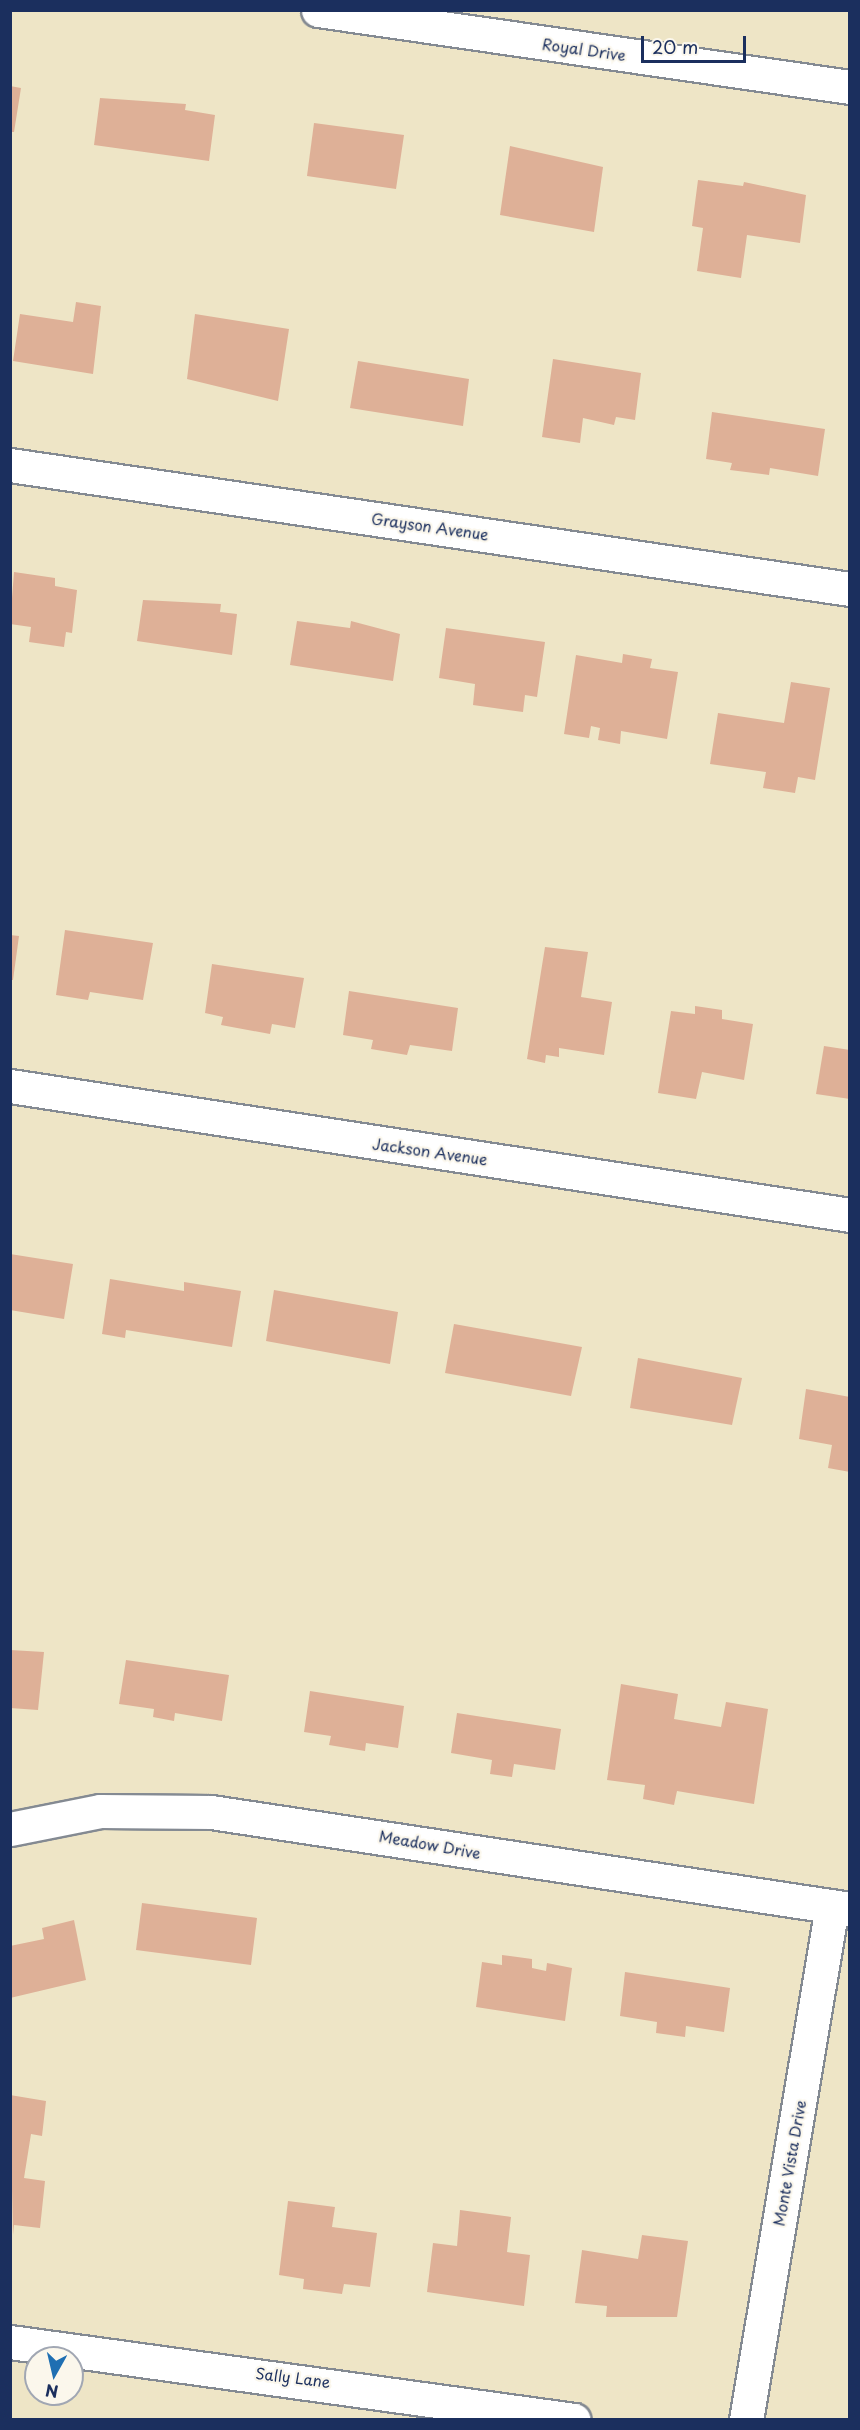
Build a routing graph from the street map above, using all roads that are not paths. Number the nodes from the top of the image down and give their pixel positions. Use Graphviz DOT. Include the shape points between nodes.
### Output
graph roads {
  1 [pos="318,10"];
  2 [pos="849,87"];
  3 [pos="10,465"];
  4 [pos="849,589"];
  5 [pos="10,1086"];
  6 [pos="849,1215"];
  7 [pos="10,1829"];
  8 [pos="841,1908"];
  9 [pos="10,2342"];
  10 [pos="574,2420"];
  11 [pos="746,2420"];
  1 -- 2 [label="street, Royal Drive"];
  3 -- 4 [label="street, Grayson Avenue"];
  5 -- 6 [label="street, Jackson Avenue"];
  7 -- 8 [label="street, Meadow Drive" via="100,1811 211,1812"];
  8 -- 11 [label="street, Monte Vista Drive"];
  9 -- 10 [label="street, Sally Lane"];
}
